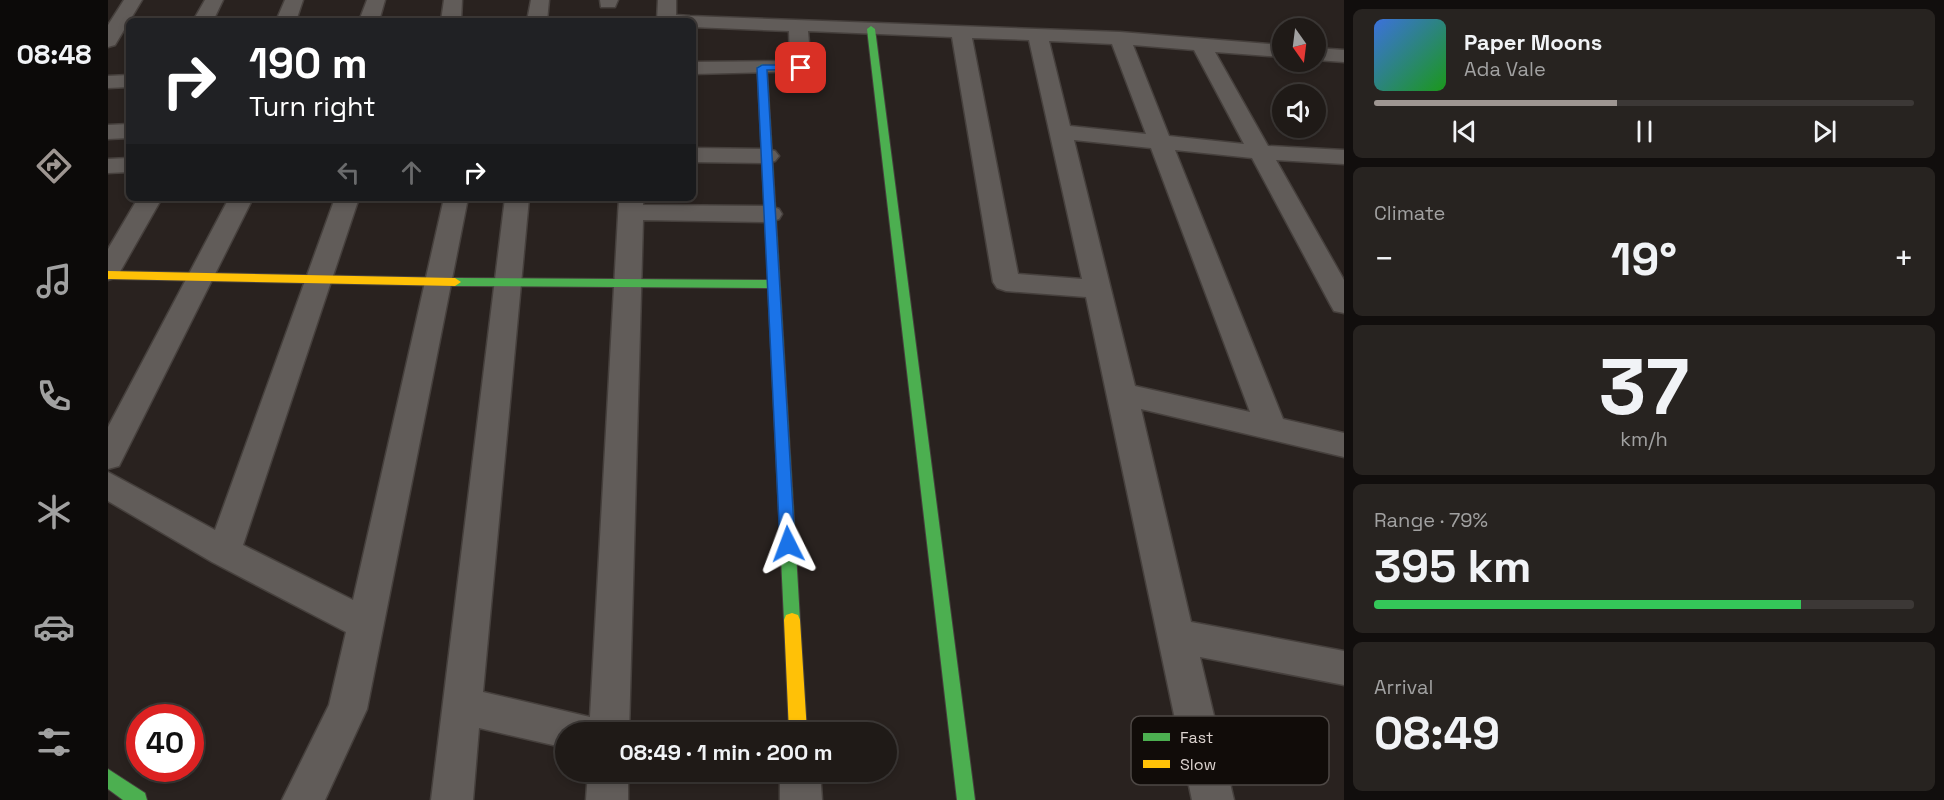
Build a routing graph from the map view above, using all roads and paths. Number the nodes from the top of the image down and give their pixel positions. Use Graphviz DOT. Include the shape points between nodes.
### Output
graph roads {
  1 [pos="133,0"];
  2 [pos="214,0"];
  3 [pos="294,0"];
  4 [pos="376,0"];
  5 [pos="453,0"];
  6 [pos="540,0"];
  7 [pos="667,0"];
  8 [pos="751,0"];
  9 [pos="205,18"];
  10 [pos="287,18"];
  11 [pos="370,18"];
  12 [pos="450,18"];
  13 [pos="537,18"];
  14 [pos="666,18"];
  15 [pos="696,21"];
  16 [pos="747,23"];
  17 [pos="798,26"];
  18 [pos="871,29"];
  19 [pos="961,32"];
  20 [pos="1038,35"];
  21 [pos="1120,38"];
  22 [pos="108,41"];
  23 [pos="1201,45"];
  24 [pos="1272,50"];
  25 [pos="696,68"];
  26 [pos="762,68"];
  27 [pos="126,131"];
  28 [pos="108,132"];
  29 [pos="1061,132"];
  30 [pos="1160,142"];
  31 [pos="1260,152"];
  32 [pos="696,155"];
  33 [pos="767,156"];
  34 [pos="1344,157"];
  35 [pos="148,201"];
  36 [pos="240,201"];
  37 [pos="346,201"];
  38 [pos="455,201"];
  39 [pos="517,201"];
  40 [pos="630,205"];
  41 [pos="770,214"];
  42 [pos="108,273"];
  43 [pos="202,276"];
  44 [pos="321,278"];
  45 [pos="437,280"];
  46 [pos="507,281"];
  47 [pos="774,284"];
  48 [pos="627,285"];
  49 [pos="1097,289"];
  50 [pos="1344,304"];
  51 [pos="1122,394"];
  52 [pos="1272,429"];
  53 [pos="1344,445"];
  54 [pos="108,457"];
  55 [pos="108,484"];
  56 [pos="224,552"];
  57 [pos="366,624"];
  58 [pos="1176,636"];
  59 [pos="1344,668"];
  60 [pos="462,706"];
  61 [pos="1194,716"];
  62 [pos="609,722"];
  63 [pos="797,722"];
  64 [pos="555,727"];
  65 [pos="108,778"];
  66 [pos="608,782"];
  67 [pos="800,782"];
  68 [pos="1210,785"];
  69 [pos="138,800"];
  70 [pos="303,800"];
  71 [pos="452,800"];
  72 [pos="607,800"];
  73 [pos="801,800"];
  74 [pos="966,800"];
  75 [pos="1213,800"];
  1 -- 22 [label="street"];
  2 -- 9 [label="street"];
  3 -- 10 [label="street"];
  4 -- 11 [label="street"];
  5 -- 12 [label="street"];
  6 -- 13 [label="street"];
  7 -- 14 [label="street"];
  8 -- 16 [label="street"];
  15 -- 16 [label="street"];
  16 -- 17 [label="street"];
  17 -- 18 [label="street"];
  17 -- 26 [label="street" via="801,68"];
  18 -- 19 [label="street"];
  18 -- 74 [label="street"];
  19 -- 20 [label="street"];
  19 -- 49 [label="street" via="1006,282"];
  20 -- 21 [label="street"];
  20 -- 29 [label="street"];
  21 -- 23 [label="street"];
  21 -- 30 [label="street"];
  23 -- 24 [label="street"];
  23 -- 31 [label="street"];
  25 -- 26 [label="street"];
  26 -- 33 [label="street"];
  27 -- 28 [label="street"];
  29 -- 30 [label="street"];
  29 -- 49 [label="street"];
  30 -- 31 [label="street"];
  30 -- 52 [label="street"];
  31 -- 34 [label="street"];
  31 -- 50 [label="street"];
  32 -- 33 [label="street"];
  33 -- 41 [label="street"];
  35 -- 42 [label="street"];
  36 -- 43 [label="street"];
  37 -- 44 [label="street"];
  38 -- 45 [label="street"];
  39 -- 46 [label="street"];
  40 -- 41 [label="street"];
  40 -- 48 [label="street"];
  41 -- 47 [label="street"];
  42 -- 43 [label="street"];
  43 -- 44 [label="street"];
  43 -- 54 [label="street"];
  44 -- 45 [label="street"];
  44 -- 56 [label="street"];
  45 -- 46 [label="street"];
  45 -- 57 [label="street"];
  46 -- 48 [label="street"];
  46 -- 60 [label="street"];
  47 -- 48 [label="street"];
  47 -- 63 [label="street"];
  48 -- 62 [label="street"];
  49 -- 51 [label="street"];
  51 -- 52 [label="street"];
  51 -- 58 [label="street"];
  52 -- 53 [label="street"];
  55 -- 56 [label="street"];
  56 -- 57 [label="street"];
  57 -- 70 [label="street" via="348,709"];
  58 -- 59 [label="street"];
  58 -- 61 [label="street"];
  60 -- 64 [label="street"];
  60 -- 71 [label="street"];
  65 -- 69 [label="street"];
  66 -- 72 [label="street"];
  67 -- 73 [label="street"];
  68 -- 75 [label="street"];
}
